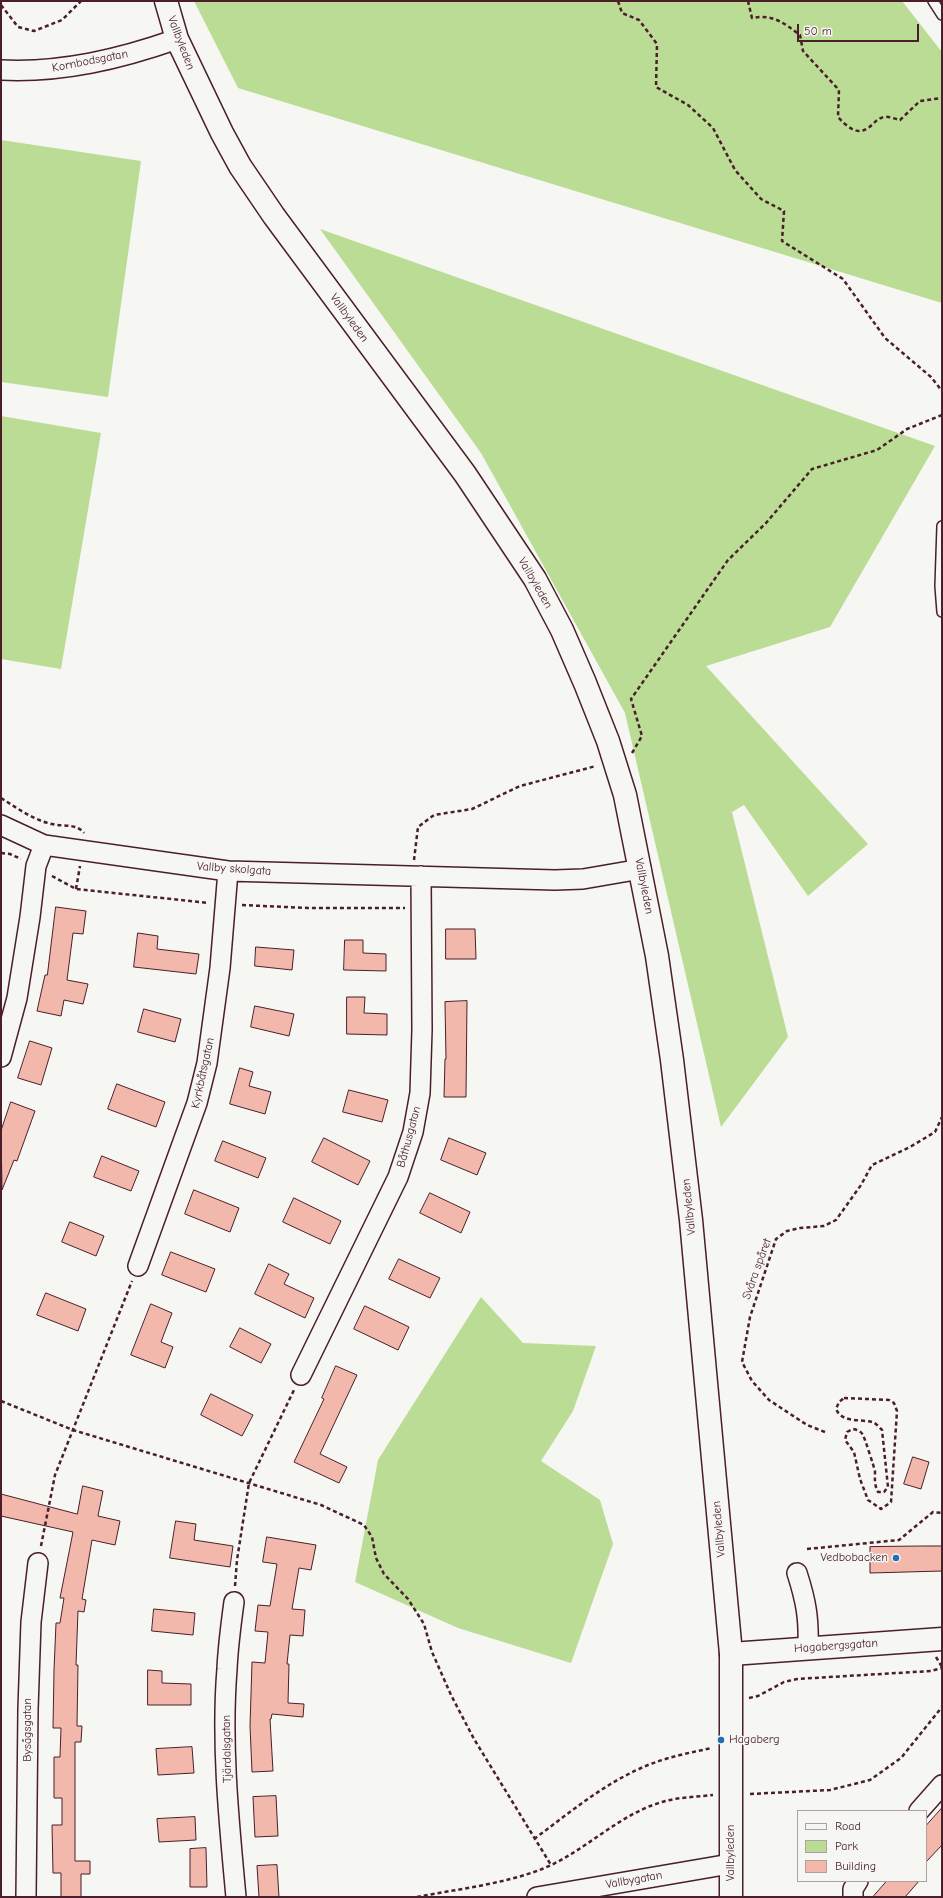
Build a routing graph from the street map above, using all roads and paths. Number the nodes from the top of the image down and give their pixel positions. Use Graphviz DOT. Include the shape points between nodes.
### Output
graph roads {
  1 [pos="81,1"];
  2 [pos="166,1"];
  3 [pos="618,1"];
  4 [pos="748,1"];
  5 [pos="933,1"];
  6 [pos="1,4"];
  7 [pos="942,15"];
  8 [pos="177,39"];
  9 [pos="1,70"];
  10 [pos="942,98"];
  11 [pos="942,391"];
  12 [pos="942,415"];
  13 [pos="942,526"];
  14 [pos="942,612"];
  15 [pos="629,759"];
  16 [pos="598,766"];
  17 [pos="1,825"];
  18 [pos="44,845"];
  19 [pos="641,869"];
  20 [pos="228,871"];
  21 [pos="417,876"];
  22 [pos="1,1057"];
  23 [pos="942,1117"];
  24 [pos="138,1266"];
  25 [pos="301,1376"];
  26 [pos="1,1400"];
  27 [pos="73,1430"];
  28 [pos="825,1432"];
  29 [pos="894,1453"];
  30 [pos="249,1483"];
  31 [pos="942,1513"];
  32 [pos="807,1549"];
  33 [pos="38,1563"];
  34 [pos="797,1573"];
  35 [pos="234,1602"];
  36 [pos="942,1639"];
  37 [pos="808,1648"];
  38 [pos="731,1654"];
  39 [pos="942,1707"];
  40 [pos="942,1785"];
  41 [pos="748,1794"];
  42 [pos="719,1795"];
  43 [pos="920,1810"];
  44 [pos="730,1864"];
  45 [pos="551,1865"];
  46 [pos="857,1882"];
  47 [pos="26,1897"];
  48 [pos="236,1897"];
  49 [pos="417,1897"];
  50 [pos="537,1897"];
  51 [pos="731,1897"];
  52 [pos="853,1897"];
  1 -- 6 [label="path" via="62,20 34,31 18,27"];
  2 -- 8 [label="main road, Vallbyleden"];
  3 -- 11 [label="path" via="622,13 639,20 657,44 656,87 688,105 713,128 735,170 761,199 784,211 782,240 843,279 884,338 931,377"];
  4 -- 10 [label="path" via="752,18 765,16 784,23 800,35 803,51 839,90 838,117 847,127 858,130 868,128 874,121 885,117 900,120 920,101"];
  5 -- 7 [label="lane"];
  8 -- 9 [label="street, Kornbodsgatan" via="99,62 64,69 30,72"];
  8 -- 19 [label="main road, Vallbyleden" via="240,166 274,216 465,474 535,579 568,643 608,741 625,795"];
  12 -- 15 [label="path" via="908,429 876,450 812,469 766,523 728,560 631,699 642,736"];
  13 -- 14 [label="lane"];
  16 -- 21 [label="path" via="520,786 472,809 434,815 418,827"];
  17 -- 18 [label="street, Vallby skolgata"];
  18 -- 20 [label="street, Vallby skolgata"];
  18 -- 22 [label="street" via="36,866 17,998"];
  19 -- 21 [label="street, Vallby skolgata" via="583,879 555,880"];
  19 -- 38 [label="main road, Vallbyleden" via="672,1060 691,1220"];
  20 -- 21 [label="street, Vallby skolgata"];
  20 -- 24 [label="street, Kyrkbåtsgatan" via="220,968 207,1063 198,1103"];
  21 -- 25 [label="street, Båthusgatan" via="420,1085 413,1132 398,1177"];
  23 -- 28 [label="path, Svåra spåret" via="935,1132 872,1165 836,1220 824,1226 787,1231 776,1239 750,1317 742,1362 752,1381 769,1400 806,1425"];
  24 -- 27 [label="path"];
  25 -- 30 [label="path"];
  26 -- 27 [label="path"];
  27 -- 30 [label="path"];
  27 -- 33 [label="path" via="55,1475"];
  29 -- 29 [label="path" via="891,1502 882,1508 868,1500 854,1452 846,1440 847,1432 853,1429 863,1434 873,1462 874,1484 878,1492 884,1492 888,1487 882,1430 874,1422 845,1418 838,1414 836,1409 839,1402 844,1398 889,1400 894,1403 897,1410"];
  30 -- 35 [label="path" via="237,1560"];
  30 -- 45 [label="path" via="321,1505 359,1522 367,1529 384,1574 408,1599 424,1624 432,1652 474,1739"];
  31 -- 32 [label="path" via="933,1512 899,1540"];
  33 -- 47 [label="street, Bysågsgatan" via="31,1622 28,1693"];
  34 -- 37 [label="street" via="805,1597 809,1622"];
  35 -- 48 [label="street, Tjärdalsgatan" via="226,1669 226,1741"];
  36 -- 37 [label="main road, Hagabergsgatan"];
  37 -- 38 [label="main road, Hagabergsgatan"];
  38 -- 44 [label="main road, Vallbyleden"];
  39 -- 41 [label="path" via="901,1758 870,1780 830,1790"];
  40 -- 43 [label="street"];
  42 -- 45 [label="path" via="675,1798 648,1807 632,1814"];
  44 -- 50 [label="street, Vallbygatan"];
  44 -- 51 [label="main road, Vallbyleden"];
  45 -- 49 [label="path" via="519,1877"];
  46 -- 52 [label="street" via="853,1889"];
}
